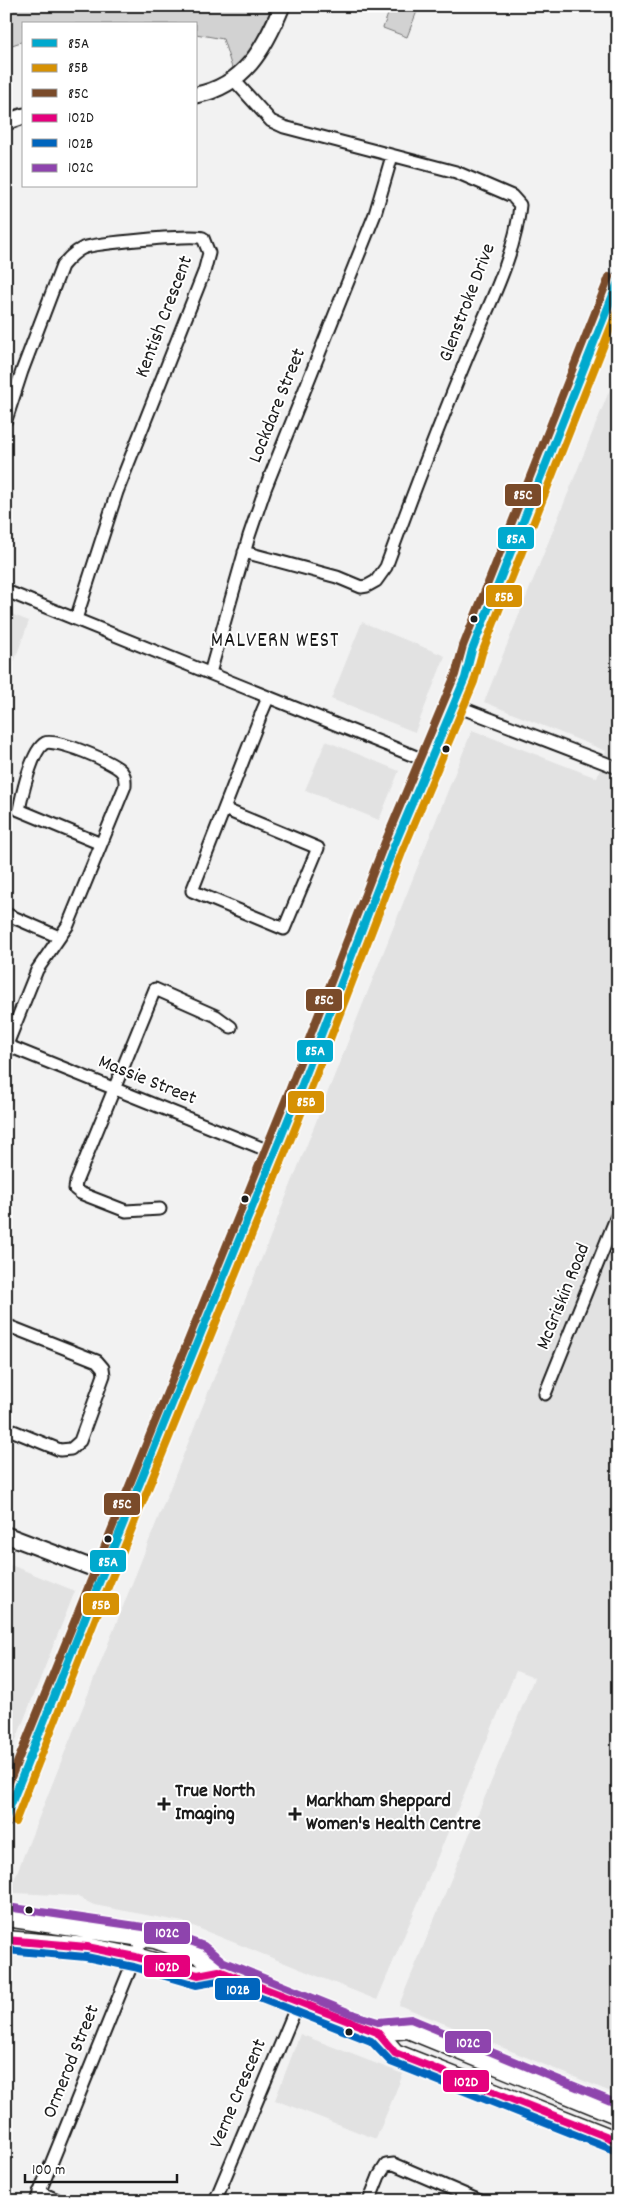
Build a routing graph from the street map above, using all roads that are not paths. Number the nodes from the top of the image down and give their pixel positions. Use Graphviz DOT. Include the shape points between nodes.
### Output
graph roads {
  1 [pos="282,6"];
  2 [pos="234,80"];
  3 [pos="198,94"];
  4 [pos="22,117"];
  5 [pos="6,122"];
  6 [pos="392,156"];
  7 [pos="618,281"];
  8 [pos="6,420"];
  9 [pos="244,552"];
  10 [pos="6,591"];
  11 [pos="76,619"];
  12 [pos="210,673"];
  13 [pos="268,698"];
  14 [pos="454,705"];
  15 [pos="429,762"];
  16 [pos="618,768"];
  17 [pos="224,809"];
  18 [pos="101,844"];
  19 [pos="6,914"];
  20 [pos="59,937"];
  21 [pos="231,1028"];
  22 [pos="7,1045"];
  23 [pos="115,1088"];
  24 [pos="274,1152"];
  25 [pos="160,1209"];
  26 [pos="618,1213"];
  27 [pos="6,1325"];
  28 [pos="545,1394"];
  29 [pos="6,1428"];
  30 [pos="6,1535"];
  31 [pos="103,1572"];
  32 [pos="6,1818"];
  33 [pos="6,1917"];
  34 [pos="143,1937"];
  35 [pos="6,1940"];
  36 [pos="136,1957"];
  37 [pos="219,1972"];
  38 [pos="298,2003"];
  39 [pos="378,2032"];
  40 [pos="618,2115"];
  41 [pos="618,2141"];
  42 [pos="37,2197"];
  43 [pos="60,2201"];
  44 [pos="215,2201"];
  45 [pos="369,2201"];
  46 [pos="480,2201"];
  1 -- 2 [label="main road" via="261,50"];
  2 -- 3 [label="main road"];
  2 -- 6 [label="street, Glenstroke Drive" via="272,120 284,127"];
  4 -- 5 [label="main road"];
  6 -- 9 [label="street, Lockdare Street" via="374,214 265,489"];
  6 -- 9 [label="street, Glenstroke Drive" via="456,172 516,200 520,205 520,217 501,274 386,567 376,581 361,587"];
  7 -- 14 [label="main road" via="472,650"];
  8 -- 11 [label="street, Kentish Crescent" via="62,266 75,252 93,245 203,238 209,253 204,272 116,492"];
  9 -- 12 [label="street, Lockdare Street"];
  10 -- 11 [label="street"];
  11 -- 12 [label="street"];
  12 -- 13 [label="street"];
  13 -- 15 [label="street"];
  13 -- 17 [label="street"];
  14 -- 15 [label="main road"];
  14 -- 16 [label="street"];
  15 -- 24 [label="main road"];
  17 -- 17 [label="street" via="192,891 284,929 318,848"];
  18 -- 18 [label="street" via="125,786 122,770 56,741 46,742 35,757 19,810"];
  18 -- 20 [label="street" via="68,925"];
  19 -- 20 [label="street"];
  20 -- 22 [label="street" via="37,970"];
  21 -- 23 [label="street" via="216,1016 155,989"];
  22 -- 23 [label="street, Massie Street"];
  23 -- 24 [label="street, Massie Street"];
  23 -- 25 [label="street" via="75,1189 126,1211"];
  24 -- 31 [label="main road"];
  26 -- 28 [label="street, McGriskin Road"];
  27 -- 29 [label="street" via="96,1361 103,1368 104,1376 80,1440 71,1449 60,1450"];
  30 -- 31 [label="main road"];
  31 -- 32 [label="main road"];
  33 -- 34 [label="main road"];
  34 -- 36 [label="street, Ormerod Street"];
  34 -- 37 [label="main road" via="200,1955"];
  35 -- 36 [label="main road" via="87,1947"];
  36 -- 37 [label="main road" via="198,1975"];
  36 -- 42 [label="street, Ormerod Street"];
  37 -- 38 [label="main road"];
  38 -- 39 [label="main road"];
  38 -- 44 [label="street, Verne Crescent"];
  39 -- 40 [label="main road" via="408,2029"];
  39 -- 41 [label="main road" via="395,2053"];
  42 -- 43 [label="street"];
  45 -- 46 [label="street" via="382,2170 386,2165 394,2164"];
}
